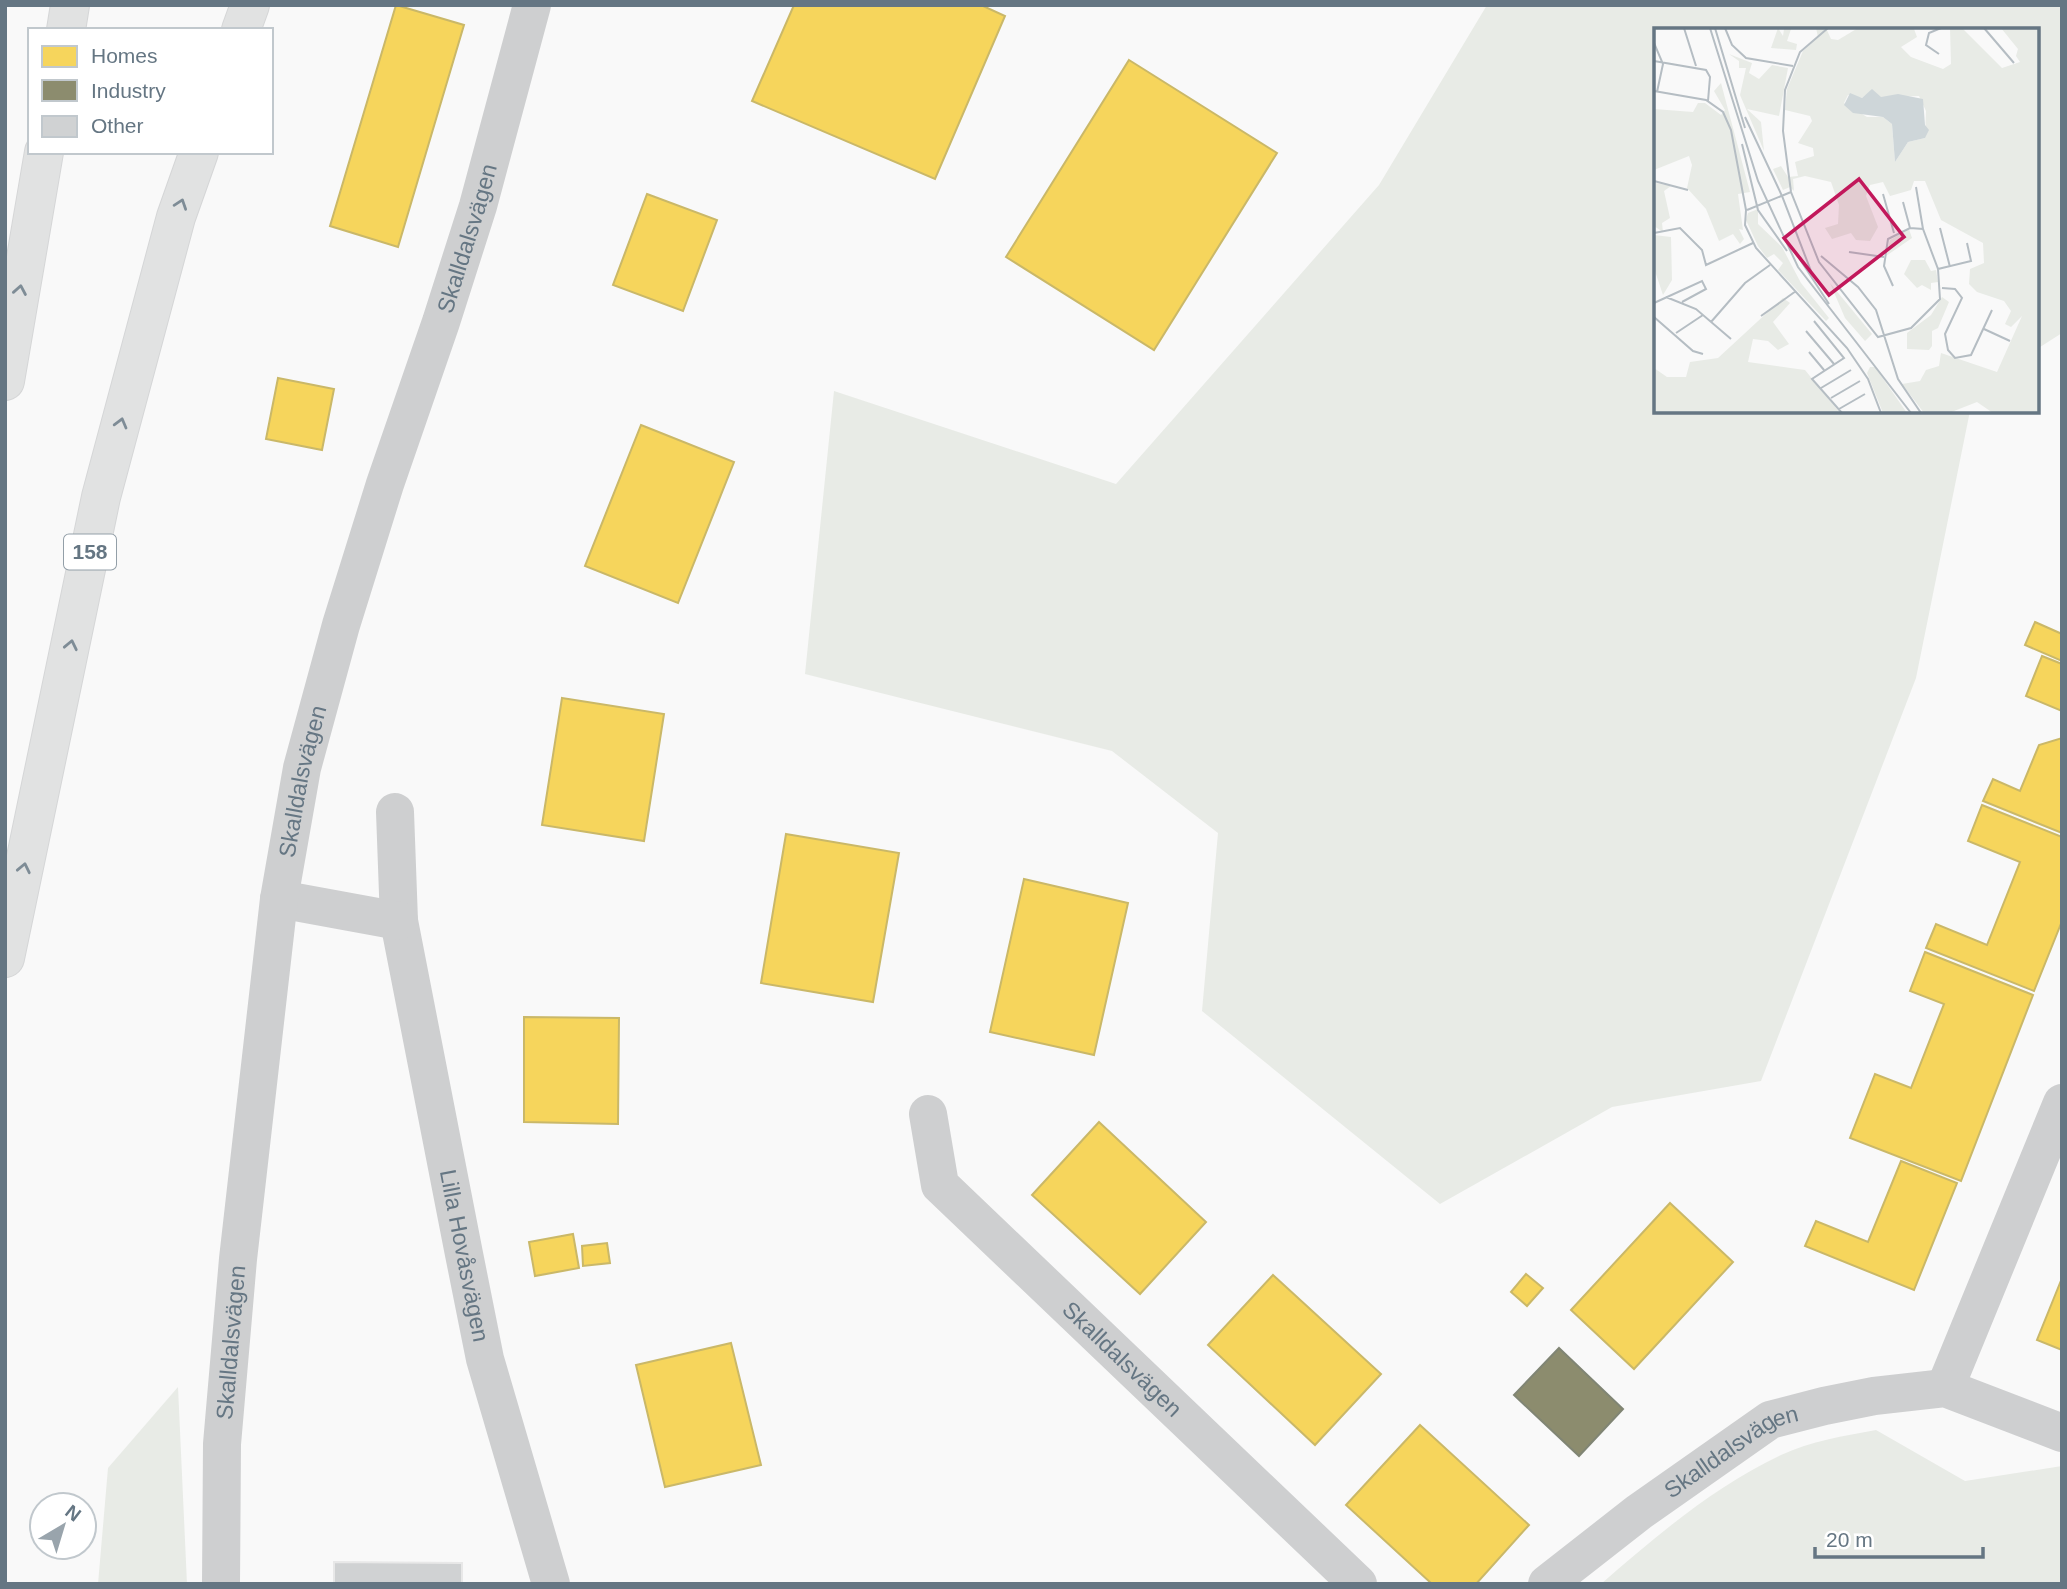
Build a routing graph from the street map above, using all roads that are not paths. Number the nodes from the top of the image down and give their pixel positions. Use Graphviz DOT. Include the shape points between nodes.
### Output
graph roads {
  1 [pos="70,5"];
  2 [pos="250,5"];
  3 [pos="532,5"];
  4 [pos="66,28"];
  5 [pos="243,28"];
  6 [pos="44,154"];
  7 [pos="198,154"];
  8 [pos="5,381"];
  9 [pos="395,812"];
  10 [pos="279,899"];
  11 [pos="399,921"];
  12 [pos="5,958"];
  13 [pos="2062,1103"];
  14 [pos="928,1114"];
  15 [pos="1945,1388"];
  16 [pos="2062,1433"];
  17 [pos="221,1584"];
  18 [pos="551,1584"];
  19 [pos="1358,1584"];
  20 [pos="1547,1584"];
  1 -- 4 [label="main road"];
  2 -- 5 [label="main road"];
  3 -- 10 [label="street, Skalldalsvägen" via="478,206 341,625 302,768"];
  8 -- 6 [label="main road, one-way"];
  12 -- 7 [label="main road, 158, one-way" via="101,497 176,217"];
  9 -- 11 [label="street, Lilla Hovåsvägen"];
  10 -- 11 [label="street"];
  10 -- 17 [label="street, Skalldalsvägen" via="237,1259 223,1431"];
  11 -- 18 [label="street, Lilla Hovåsvägen" via="485,1359"];
  13 -- 15 [label="street"];
  14 -- 19 [label="street, Skalldalsvägen" via="940,1185"];
  15 -- 16 [label="street, Skalldalsvägen"];
  15 -- 20 [label="street, Skalldalsvägen" via="1874,1396 1770,1420"];
}
